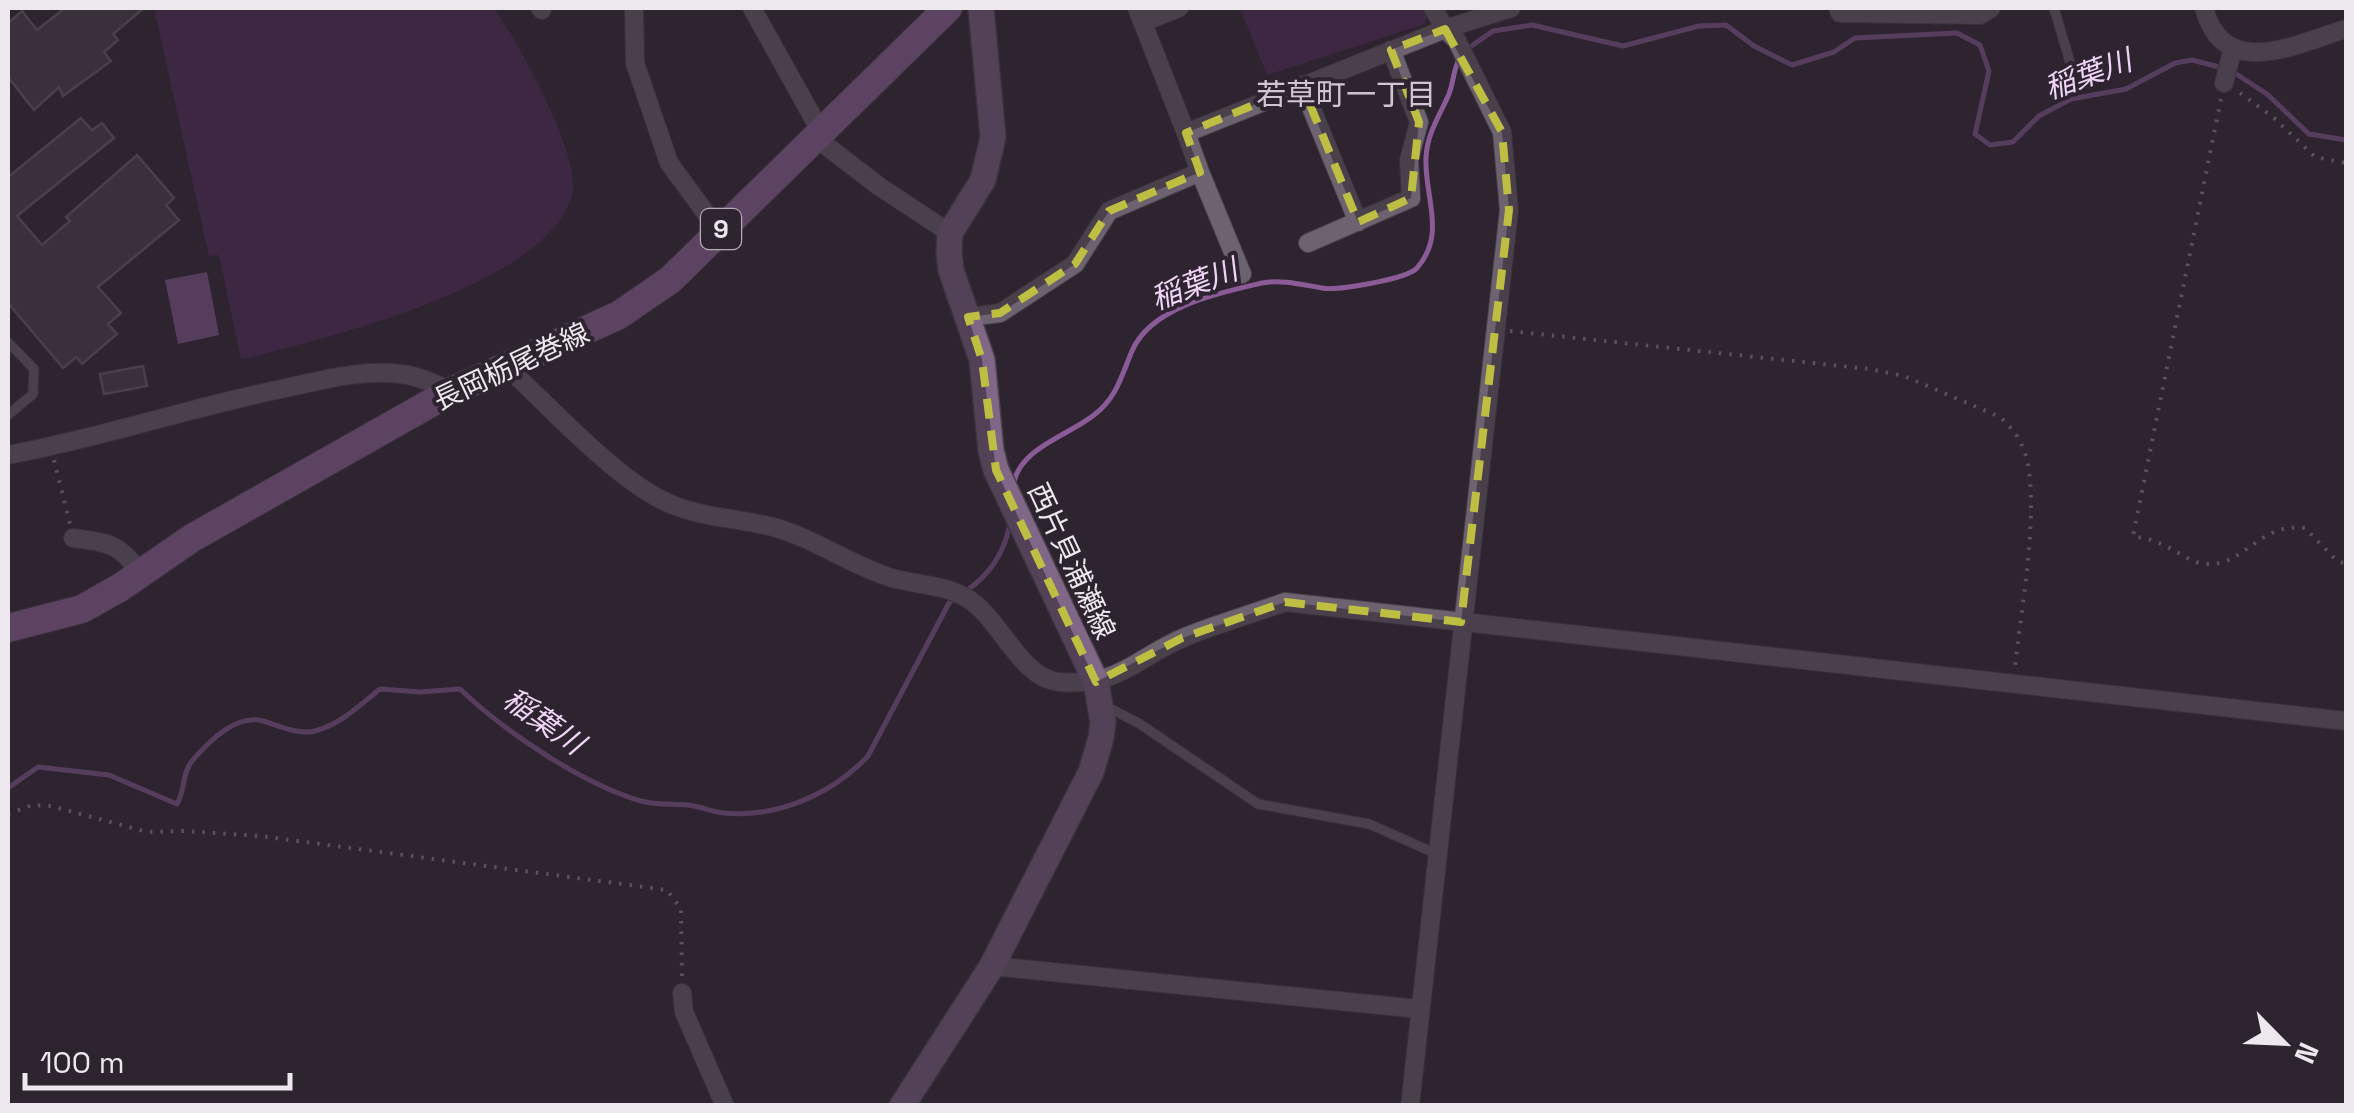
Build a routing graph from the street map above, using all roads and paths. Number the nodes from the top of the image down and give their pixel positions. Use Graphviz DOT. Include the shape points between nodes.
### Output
graph roads {
  1 [pos="634,8"];
  2 [pos="752,8"];
  3 [pos="948,8"];
  4 [pos="981,8"];
  5 [pos="1179,8"];
  6 [pos="1433,8"];
  7 [pos="1510,8"];
  8 [pos="1838,8"];
  9 [pos="1991,8"];
  10 [pos="2054,8"];
  11 [pos="2204,8"];
  12 [pos="1140,15"];
  13 [pos="2346,29"];
  14 [pos="1451,35"];
  15 [pos="2233,48"];
  16 [pos="1390,50"];
  17 [pos="2072,69"];
  18 [pos="2224,83"];
  19 [pos="1302,86"];
  20 [pos="1186,133"];
  21 [pos="816,138"];
  22 [pos="2346,164"];
  23 [pos="1200,172"];
  24 [pos="1358,222"];
  25 [pos="719,231"];
  26 [pos="950,233"];
  27 [pos="1308,243"];
  28 [pos="1242,274"];
  29 [pos="968,317"];
  30 [pos="1496,330"];
  31 [pos="8,342"];
  32 [pos="506,366"];
  33 [pos="452,390"];
  34 [pos="8,414"];
  35 [pos="51,447"];
  36 [pos="8,456"];
  37 [pos="73,538"];
  38 [pos="2346,564"];
  39 [pos="141,574"];
  40 [pos="1461,622"];
  41 [pos="8,628"];
  42 [pos="2014,686"];
  43 [pos="1099,693"];
  44 [pos="2346,720"];
  45 [pos="8,814"];
  46 [pos="1436,854"];
  47 [pos="992,966"];
  48 [pos="682,993"];
  49 [pos="1419,1009"];
  50 [pos="726,1106"];
  51 [pos="902,1106"];
  52 [pos="1410,1106"];
  1 -- 25 [label="street" via="635,63 668,163"];
  2 -- 21 [label="street" via="816,123"];
  3 -- 21 [label="main road, 長岡栃尾巻線 / 9"];
  4 -- 26 [label="main road" via="993,137 982,180"];
  5 -- 12 [label="street"];
  6 -- 14 [label="street"];
  7 -- 14 [label="street"];
  8 -- 9 [label="street" via="1980,16"];
  10 -- 17 [label="lane"];
  11 -- 15 [label="street" via="2209,25"];
  12 -- 20 [label="street"];
  13 -- 15 [label="street" via="2257,55"];
  14 -- 16 [label="street"];
  14 -- 30 [label="street" via="1502,132 1509,210"];
  15 -- 18 [label="street"];
  16 -- 19 [label="street"];
  16 -- 24 [label="street" via="1419,122 1409,160 1411,198"];
  18 -- 22 [label="path" via="2315,157"];
  18 -- 38 [label="path" via="2133,536 2210,565 2280,527 2305,528"];
  19 -- 20 [label="street"];
  19 -- 24 [label="street"];
  20 -- 23 [label="street"];
  21 -- 25 [label="main road, 長岡栃尾巻線 / 9"];
  21 -- 26 [label="street"];
  23 -- 28 [label="street"];
  23 -- 29 [label="street" via="1108,210 1075,264 1000,314"];
  24 -- 27 [label="street"];
  25 -- 32 [label="main road, 長岡栃尾巻線 / 9" via="644,300"];
  26 -- 29 [label="main road, 西片貝浦瀬線" via="952,270"];
  29 -- 43 [label="main road, 西片貝浦瀬線" via="982,360 996,470"];
  30 -- 40 [label="street"];
  30 -- 42 [label="path" via="1869,369 1904,376 2000,417 2021,442 2032,494"];
  31 -- 34 [label="lane" via="34,368 33,394"];
  32 -- 33 [label="main road, 長岡栃尾巻線 / 9"];
  32 -- 43 [label="street" via="657,498 774,528 857,567 951,590 986,614 1041,676"];
  33 -- 35 [label="street" via="400,374 346,376 210,403"];
  33 -- 39 [label="main road, 長岡栃尾巻線 / 9" via="192,538"];
  35 -- 36 [label="street"];
  35 -- 37 [label="path"];
  37 -- 39 [label="street" via="115,545"];
  39 -- 41 [label="main road, 長岡栃尾巻線 / 9" via="82,608"];
  40 -- 42 [label="street"];
  40 -- 43 [label="street" via="1286,602 1182,638 1112,678"];
  40 -- 46 [label="street"];
  42 -- 44 [label="street"];
  43 -- 46 [label="lane" via="1258,804 1370,824"];
  43 -- 47 [label="main road" via="1101,738 1090,772"];
  45 -- 48 [label="path" via="52,806 147,832 260,836 667,890 681,909"];
  46 -- 49 [label="street"];
  47 -- 49 [label="street"];
  47 -- 51 [label="main road"];
  48 -- 50 [label="street" via="684,1012"];
  49 -- 52 [label="street"];
}
